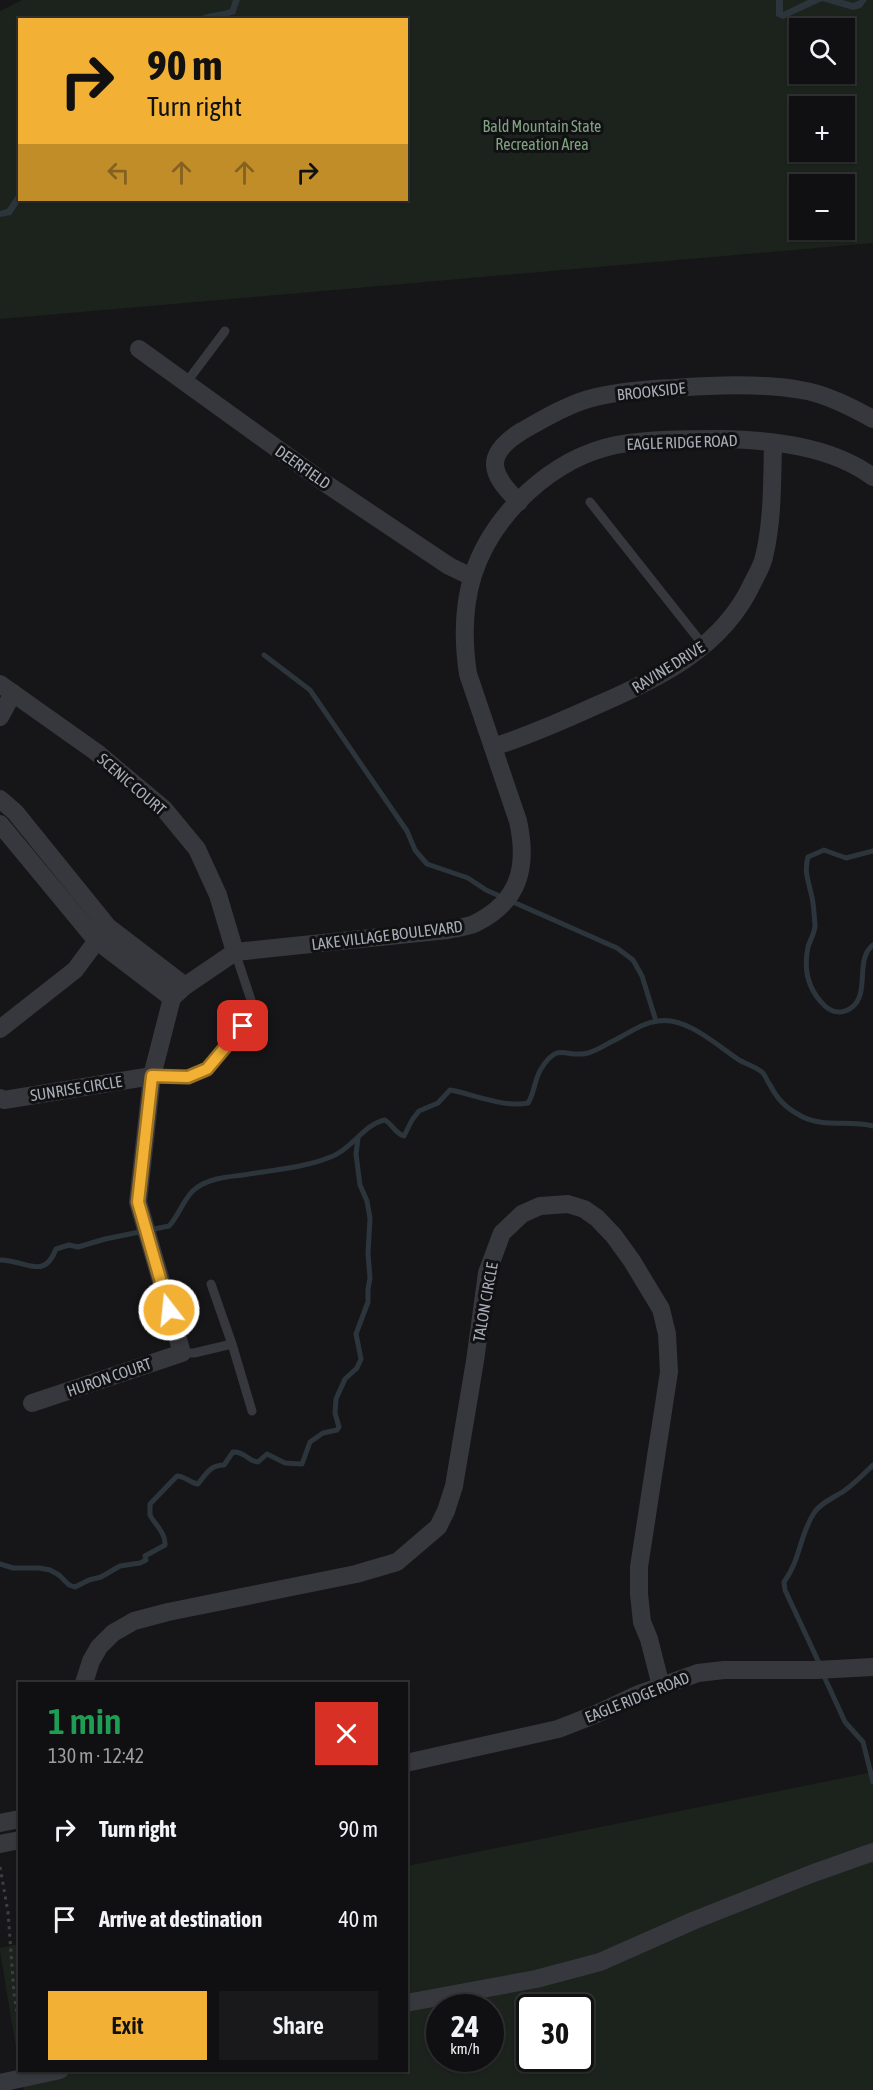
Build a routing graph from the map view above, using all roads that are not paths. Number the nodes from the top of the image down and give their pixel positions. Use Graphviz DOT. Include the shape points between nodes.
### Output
graph roads {
  1 [pos="225,331"];
  2 [pos="139,349"];
  3 [pos="186,383"];
  4 [pos="873,419"];
  5 [pos="773,443"];
  6 [pos="873,477"];
  7 [pos="519,502"];
  8 [pos="590,502"];
  9 [pos="472,578"];
  10 [pos="705,646"];
  11 [pos="464,648"];
  12 [pos="7,689"];
  13 [pos="0,717"];
  14 [pos="493,747"];
  15 [pos="0,799"];
  16 [pos="0,824"];
  17 [pos="102,933"];
  18 [pos="236,952"];
  19 [pos="178,992"];
  20 [pos="0,1029"];
  21 [pos="152,1076"];
  22 [pos="0,1098"];
  23 [pos="211,1284"];
  24 [pos="232,1344"];
  25 [pos="182,1353"];
  26 [pos="32,1403"];
  27 [pos="252,1411"];
  28 [pos="873,1667"];
  29 [pos="84,1682"];
  30 [pos="661,1686"];
  31 [pos="408,1763"];
  32 [pos="18,1819"];
  33 [pos="0,1823"];
  34 [pos="18,1840"];
  35 [pos="0,1844"];
  36 [pos="873,1852"];
  37 [pos="408,2003"];
  38 [pos="51,2072"];
  39 [pos="0,2083"];
  1 -- 3 [label="lane"];
  2 -- 3 [label="street, DEERFIELD"];
  3 -- 9 [label="street, DEERFIELD" via="325,483"];
  4 -- 7 [label="street, BROOKSIDE" via="848,405 802,390 709,386 633,390 594,397 547,416 502,445 496,460 496,476"];
  5 -- 6 [label="street, EAGLE RIDGE ROAD" via="819,451"];
  5 -- 7 [label="street, EAGLE RIDGE ROAD" via="687,439 614,446 571,460 543,478"];
  5 -- 10 [label="street, RAVINE DRIVE" via="771,521 763,559 738,610"];
  7 -- 9 [label="street, EAGLE RIDGE ROAD" via="479,559"];
  8 -- 10 [label="lane"];
  9 -- 11 [label="street, EAGLE RIDGE ROAD"];
  10 -- 14 [label="street, RAVINE DRIVE" via="645,684 533,734"];
  11 -- 14 [label="street, LAKE VILLAGE BOULEVARD" via="468,674"];
  12 -- 13 [label="street"];
  12 -- 18 [label="street, SCENIC COURT" via="96,752 164,809 196,849 218,895"];
  14 -- 18 [label="street, LAKE VILLAGE BOULEVARD" via="522,842 522,864 514,889 496,910 475,924 448,930"];
  15 -- 17 [label="street" via="15,812"];
  16 -- 17 [label="street"];
  17 -- 19 [label="street"];
  17 -- 20 [label="street" via="75,970"];
  18 -- 19 [label="street, LAKE VILLAGE BOULEVARD"];
  18 -- 21 [label="lane" via="255,1012 207,1069 188,1077"];
  19 -- 21 [label="street"];
  21 -- 22 [label="street, SUNRISE CIRCLE"];
  21 -- 25 [label="street" via="138,1202"];
  23 -- 24 [label="lane"];
  24 -- 25 [label="lane"];
  24 -- 27 [label="lane"];
  25 -- 26 [label="street, HURON COURT"];
  28 -- 30 [label="street, EAGLE RIDGE ROAD" via="724,1670 698,1673"];
  29 -- 30 [label="street, TALON CIRCLE" via="99,1647 134,1621 397,1562 438,1527 454,1486 487,1273 502,1233 522,1214 540,1206 568,1204 597,1218 633,1261 661,1309 667,1334 669,1372 639,1567 642,1622"];
  30 -- 31 [label="street, EAGLE RIDGE ROAD" via="558,1729"];
  32 -- 33 [label="street"];
  34 -- 35 [label="street"];
  36 -- 37 [label="street" via="695,1920 600,1962 536,1979"];
  38 -- 39 [label="street"];
}
